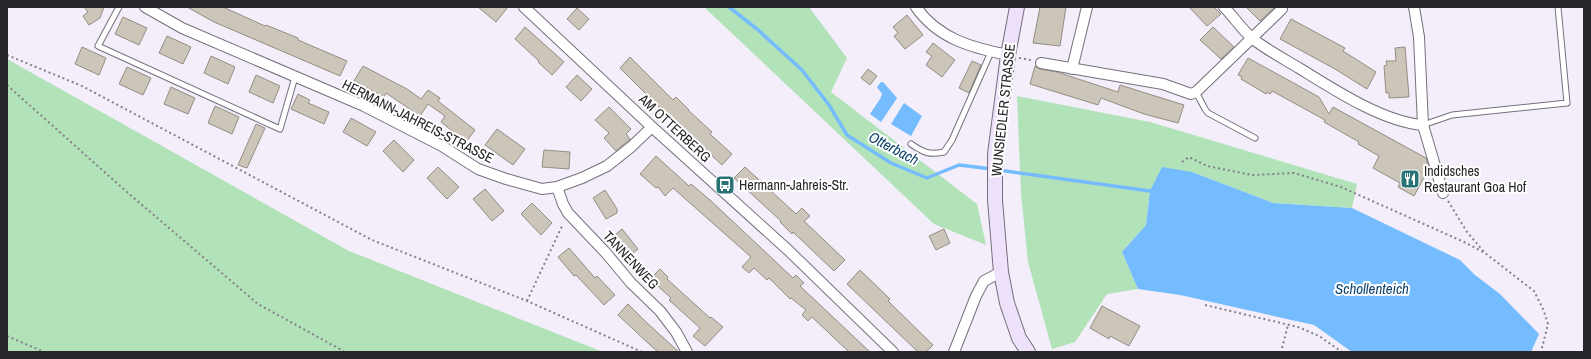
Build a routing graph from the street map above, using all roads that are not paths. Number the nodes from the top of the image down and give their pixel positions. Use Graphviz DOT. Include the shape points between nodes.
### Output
graph roads {
  1 [pos="119,7"];
  2 [pos="145,7"];
  3 [pos="524,7"];
  4 [pos="916,7"];
  5 [pos="1017,7"];
  6 [pos="1087,7"];
  7 [pos="1224,7"];
  8 [pos="1414,7"];
  9 [pos="1558,7"];
  10 [pos="1282,9"];
  11 [pos="1253,38"];
  12 [pos="991,52"];
  13 [pos="1008,55"];
  14 [pos="1041,63"];
  15 [pos="1072,68"];
  16 [pos="295,77"];
  17 [pos="1196,92"];
  18 [pos="1423,124"];
  19 [pos="652,127"];
  20 [pos="1255,138"];
  21 [pos="911,144"];
  22 [pos="558,187"];
  23 [pos="1444,193"];
  24 [pos="1001,272"];
  25 [pos="686,352"];
  26 [pos="894,352"];
  27 [pos="954,352"];
  28 [pos="1028,352"];
  1 -- 16 [label="lane" via="98,46 280,129"];
  2 -- 16 [label="street, HERMANN-JAHREIS-STRASSE" via="182,28"];
  3 -- 19 [label="street, AM OTTERBERG"];
  4 -- 12 [label="street" via="923,17 950,38"];
  5 -- 13 [label="main road, WUNSIEDLER STRASSE"];
  6 -- 15 [label="street"];
  7 -- 11 [label="street"];
  8 -- 18 [label="street" via="1419,37"];
  9 -- 18 [label="lane" via="1566,103 1452,115"];
  10 -- 11 [label="street"];
  11 -- 17 [label="street"];
  11 -- 18 [label="street" via="1333,88 1376,111 1409,124"];
  12 -- 13 [label="street"];
  12 -- 21 [label="lane" via="952,140 944,152 932,154"];
  13 -- 24 [label="main road, WUNSIEDLER STRASSE" via="995,154 995,200"];
  14 -- 15 [label="street"];
  15 -- 17 [label="street" via="1163,84 1191,94"];
  16 -- 22 [label="street, HERMANN-JAHREIS-STRASSE" via="364,106 442,146 478,168 542,189"];
  17 -- 20 [label="lane" via="1208,113"];
  18 -- 23 [label="street"];
  19 -- 22 [label="street, HERMANN-JAHREIS-STRASSE" via="608,166"];
  19 -- 26 [label="street, AM OTTERBERG" via="788,250"];
  22 -- 25 [label="street, TANNENWEG" via="562,204 568,213 660,311 676,332"];
  24 -- 27 [label="street" via="984,281"];
  24 -- 28 [label="main road, WUNSIEDLER STRASSE" via="1007,303 1019,338"];
}
